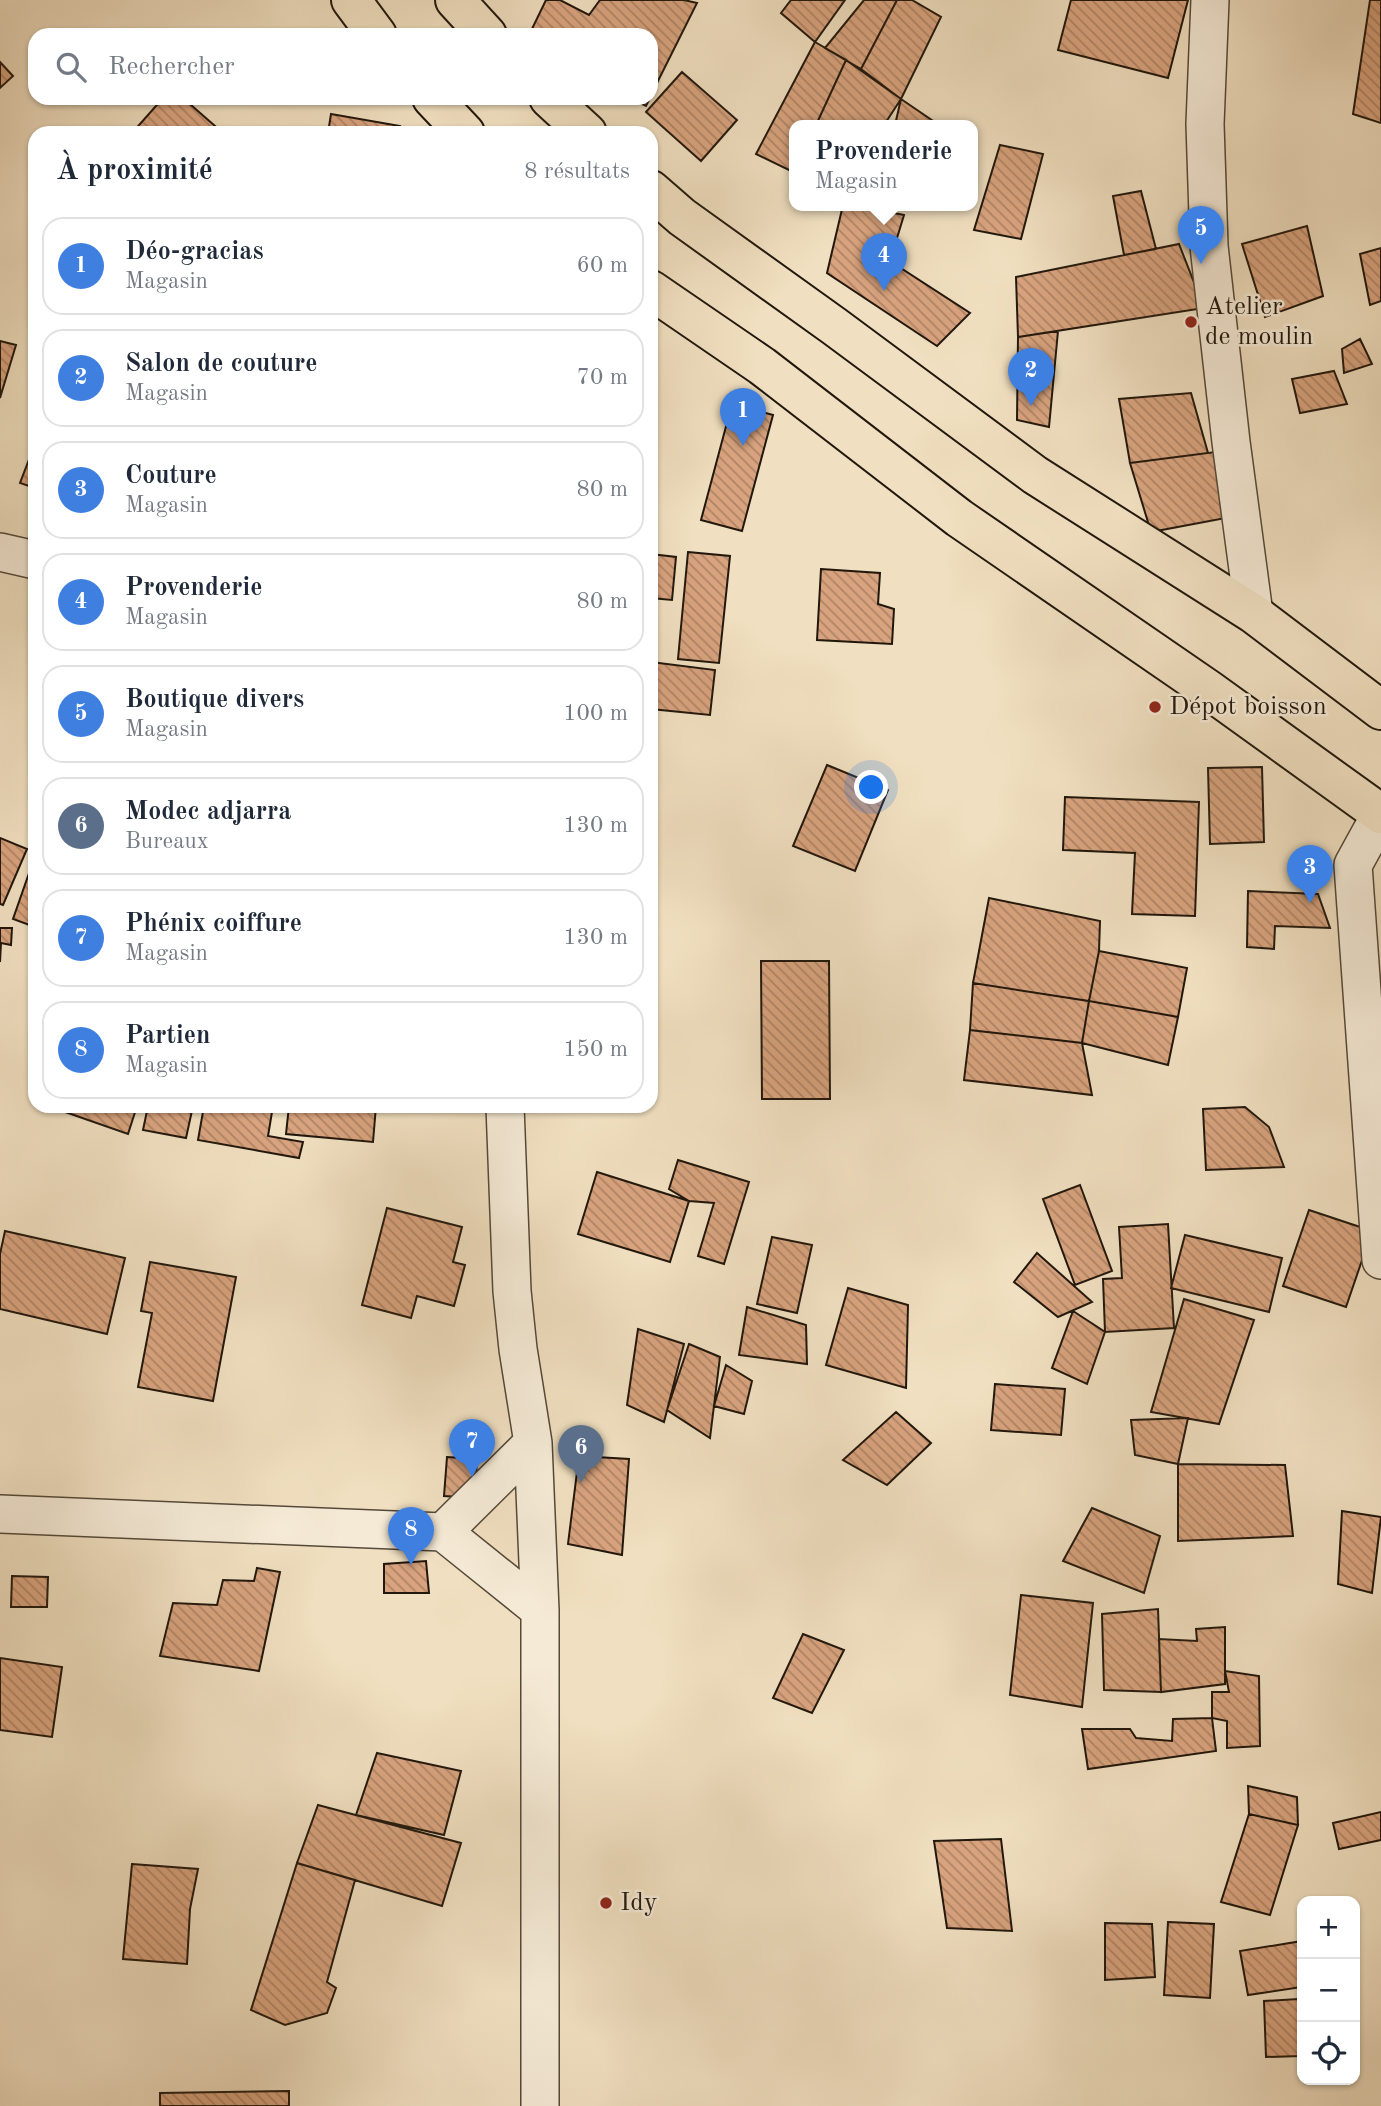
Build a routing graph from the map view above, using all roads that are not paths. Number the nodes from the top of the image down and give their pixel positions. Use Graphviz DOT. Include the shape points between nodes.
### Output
graph roads {
  1 [pos="351,0"];
  2 [pos="455,0"];
  3 [pos="1210,0"];
  4 [pos="372,28"];
  5 [pos="481,28"];
  6 [pos="439,105"];
  7 [pos="556,105"];
  8 [pos="458,126"];
  9 [pos="579,126"];
  10 [pos="658,196"];
  11 [pos="658,295"];
  12 [pos="0,552"];
  13 [pos="28,558"];
  14 [pos="1254,614"];
  15 [pos="1381,710"];
  16 [pos="1381,814"];
  17 [pos="505,1113"];
  18 [pos="1381,1260"];
  19 [pos="533,1443"];
  20 [pos="0,1514"];
  21 [pos="443,1532"];
  22 [pos="540,1610"];
  23 [pos="540,2106"];
  1 -- 4 [label="main road"];
  2 -- 5 [label="main road"];
  3 -- 14 [label="street" via="1205,124 1209,246"];
  6 -- 8 [label="main road"];
  7 -- 9 [label="main road"];
  10 -- 14 [label="main road" via="1035,475"];
  11 -- 16 [label="main road" via="762,366 959,518"];
  12 -- 13 [label="street"];
  14 -- 15 [label="main road"];
  16 -- 18 [label="street" via="1353,865"];
  17 -- 19 [label="street" via="512,1291"];
  19 -- 21 [label="street"];
  19 -- 22 [label="street"];
  20 -- 21 [label="street"];
  21 -- 22 [label="street"];
  22 -- 23 [label="street"];
}
